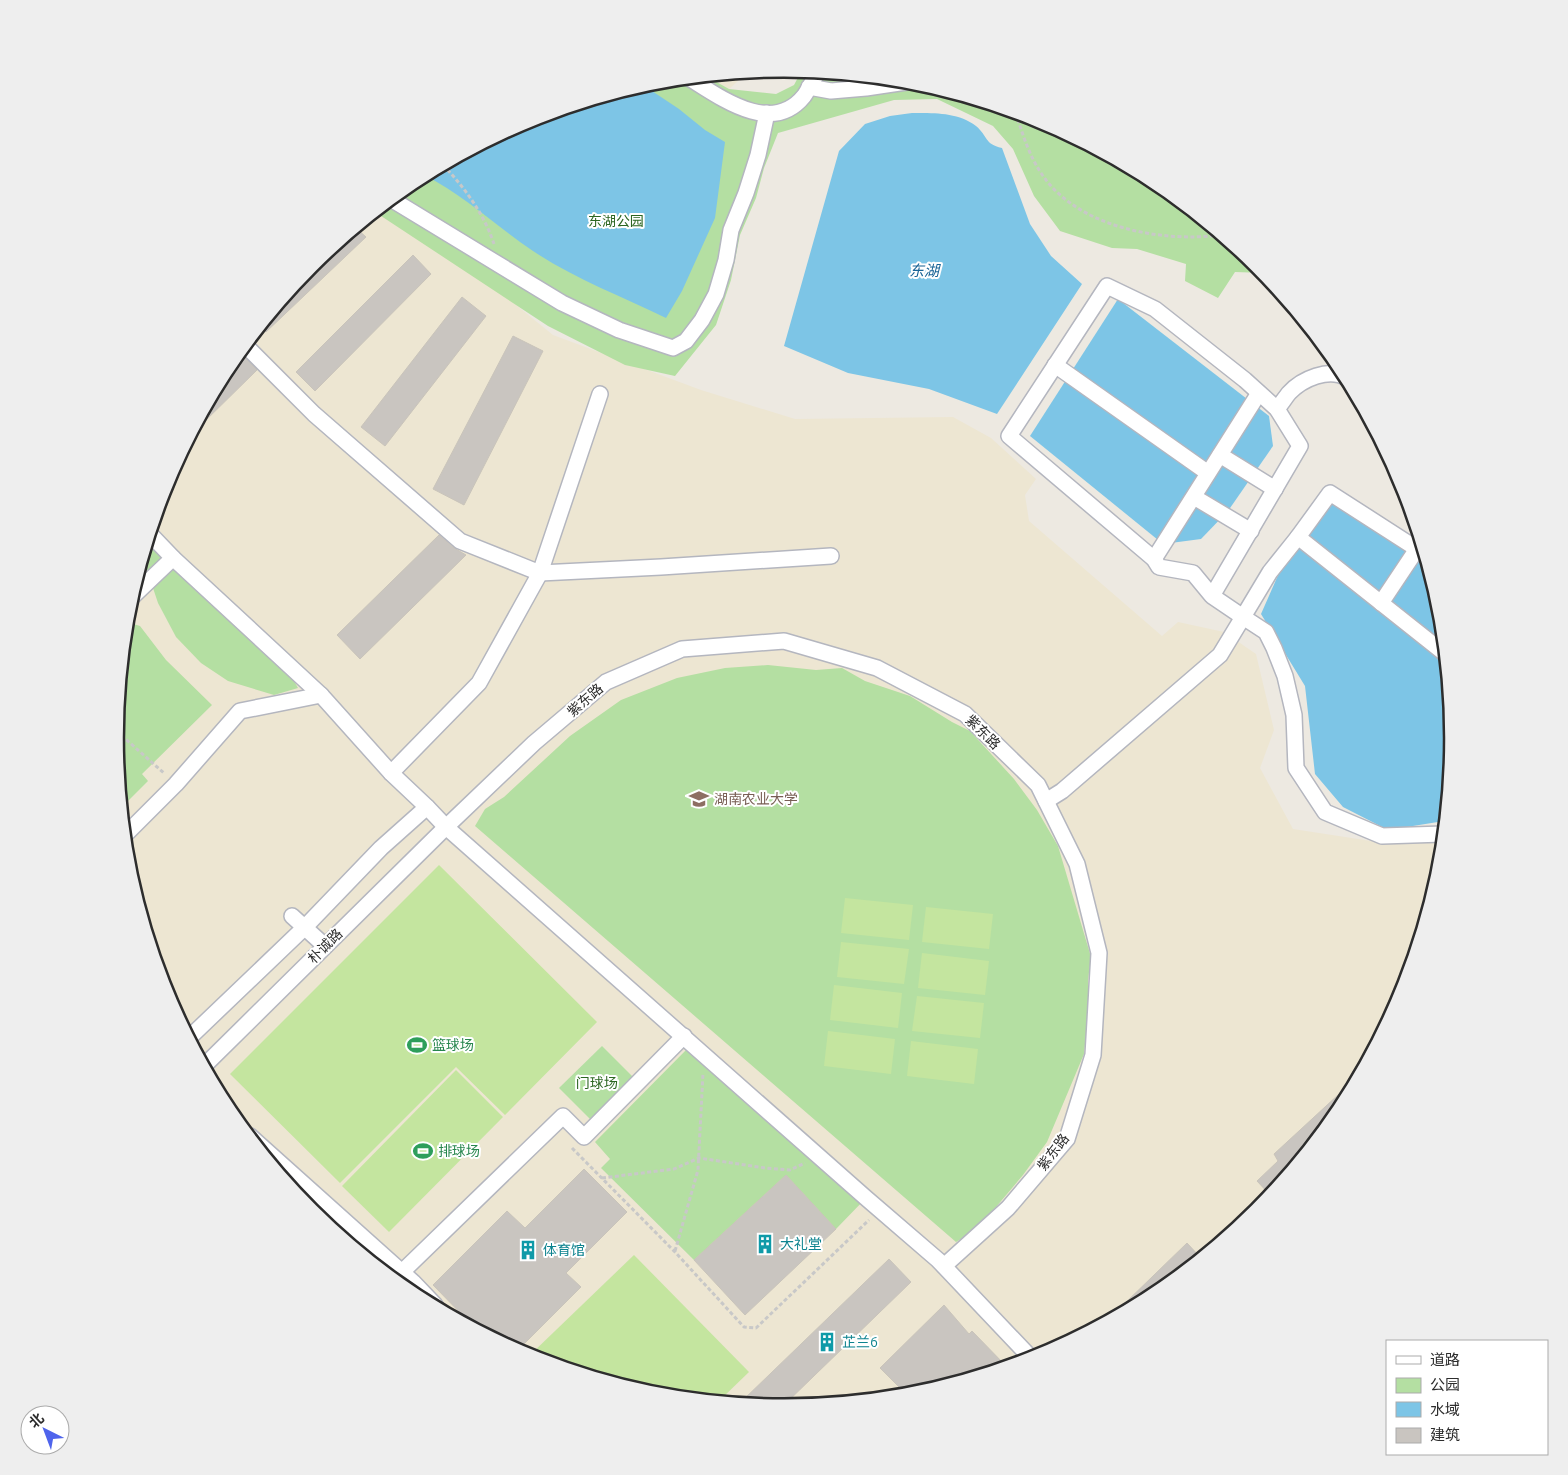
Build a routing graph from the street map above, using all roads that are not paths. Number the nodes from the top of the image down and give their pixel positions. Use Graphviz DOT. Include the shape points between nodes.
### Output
graph roads {
  1 [pos="814,79"];
  2 [pos="698,83"];
  3 [pos="885,86"];
  4 [pos="809,87"];
  5 [pos="767,113"];
  6 [pos="396,204"];
  7 [pos="250,351"];
  8 [pos="1060,368"];
  9 [pos="1335,374"];
  10 [pos="600,394"];
  11 [pos="1257,396"];
  12 [pos="1277,409"];
  13 [pos="1220,455"];
  14 [pos="1208,473"];
  15 [pos="1275,489"];
  16 [pos="1194,496"];
  17 [pos="1251,531"];
  18 [pos="1299,538"];
  19 [pos="155,539"];
  20 [pos="1416,548"];
  21 [pos="1417,552"];
  22 [pos="1157,555"];
  23 [pos="831,556"];
  24 [pos="173,558"];
  25 [pos="540,573"];
  26 [pos="142,588"];
  27 [pos="1212,596"];
  28 [pos="1381,603"];
  29 [pos="1243,617"];
  30 [pos="1437,648"];
  31 [pos="321,695"];
  32 [pos="391,773"];
  33 [pos="1046,801"];
  34 [pos="427,807"];
  35 [pos="446,827"];
  36 [pos="131,829"];
  37 [pos="1436,834"];
  38 [pos="292,916"];
  39 [pos="304,927"];
  40 [pos="325,946"];
  41 [pos="194,1033"];
  42 [pos="684,1036"];
  43 [pos="209,1061"];
  44 [pos="280,1163"];
  45 [pos="944,1266"];
  46 [pos="407,1278"];
  47 [pos="410,1281"];
  48 [pos="1025,1351"];
  1 -- 4 [label="street"];
  2 -- 5 [label="street" via="729,103 760,114"];
  3 -- 4 [label="street" via="831,91"];
  4 -- 5 [label="street" via="804,96 784,112"];
  5 -- 6 [label="street" via="758,155 731,230 716,294 686,341 673,348 619,330 562,303"];
  7 -- 25 [label="street" via="314,414 460,541"];
  8 -- 11 [label="street" via="1107,286 1156,309"];
  8 -- 14 [label="street"];
  8 -- 22 [label="street" via="1009,436"];
  9 -- 12 [label="street" via="1317,374 1290,392"];
  10 -- 25 [label="street"];
  11 -- 12 [label="street"];
  11 -- 13 [label="street"];
  12 -- 15 [label="street" via="1300,446"];
  13 -- 14 [label="street"];
  13 -- 15 [label="street"];
  14 -- 16 [label="street"];
  15 -- 17 [label="street"];
  16 -- 17 [label="street"];
  16 -- 22 [label="street"];
  17 -- 27 [label="street"];
  18 -- 20 [label="street" via="1330,493"];
  18 -- 28 [label="street"];
  18 -- 29 [label="street" via="1270,572"];
  19 -- 24 [label="street"];
  21 -- 28 [label="street"];
  22 -- 27 [label="street" via="1159,567 1193,573"];
  23 -- 25 [label="street"];
  24 -- 26 [label="street"];
  24 -- 31 [label="street"];
  25 -- 32 [label="street" via="479,683"];
  27 -- 29 [label="street"];
  28 -- 30 [label="street"];
  29 -- 33 [label="street" via="1220,655 1062,791"];
  29 -- 37 [label="street" via="1266,632 1274,648 1285,676 1294,715 1296,768 1325,812 1382,836"];
  31 -- 32 [label="street"];
  31 -- 36 [label="street" via="240,711 176,784"];
  32 -- 34 [label="street"];
  33 -- 35 [label="street, 紫东路" via="1038,785 965,714 878,668 784,641 682,649 606,682 534,743"];
  33 -- 45 [label="street, 紫东路" via="1077,864 1099,953 1093,1055 1067,1139 1008,1208"];
  34 -- 35 [label="street"];
  34 -- 39 [label="street" via="381,848"];
  35 -- 40 [label="street, 朴诚路"];
  35 -- 42 [label="street"];
  38 -- 39 [label="street"];
  39 -- 40 [label="street"];
  39 -- 41 [label="street"];
  40 -- 43 [label="street, 朴诚路"];
  42 -- 45 [label="street"];
  42 -- 46 [label="street" via="584,1137 563,1116"];
  44 -- 46 [label="street"];
  45 -- 48 [label="street"];
  46 -- 47 [label="street"];
}
